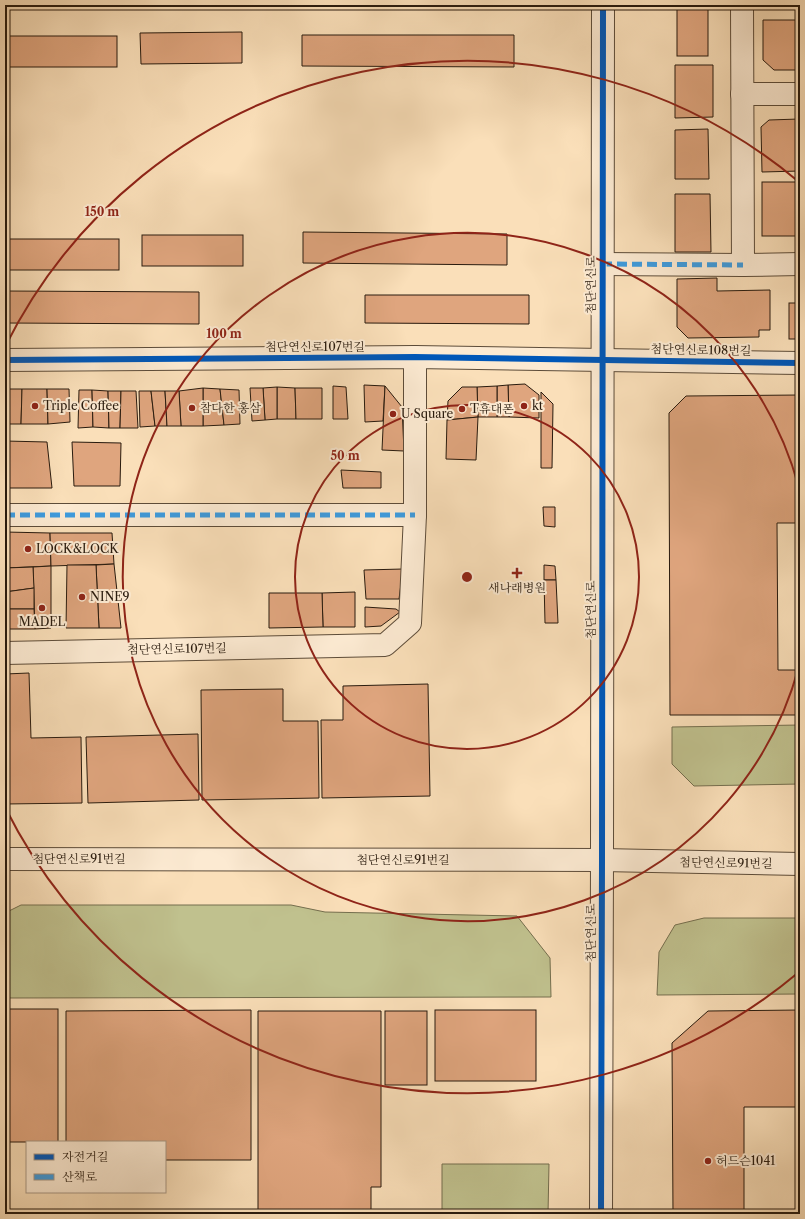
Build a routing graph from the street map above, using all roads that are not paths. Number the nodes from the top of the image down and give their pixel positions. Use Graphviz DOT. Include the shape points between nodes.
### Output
graph roads {
  1 [pos="602,5"];
  2 [pos="742,5"];
  3 [pos="742,94"];
  4 [pos="800,94"];
  5 [pos="602,264"];
  6 [pos="800,264"];
  7 [pos="743,265"];
  8 [pos="415,357"];
  9 [pos="602,359"];
  10 [pos="5,360"];
  11 [pos="800,363"];
  12 [pos="5,515"];
  13 [pos="415,516"];
  14 [pos="5,652"];
  15 [pos="5,859"];
  16 [pos="602,860"];
  17 [pos="800,864"];
  18 [pos="601,1214"];
  1 -- 5 [label="street, 첨단연신로"];
  2 -- 3 [label="street"];
  3 -- 4 [label="street"];
  3 -- 7 [label="street"];
  5 -- 7 [label="street"];
  5 -- 9 [label="street, 첨단연신로"];
  6 -- 7 [label="street"];
  8 -- 9 [label="street, 첨단연신로107번길"];
  8 -- 10 [label="street, 첨단연신로107번길"];
  8 -- 13 [label="street, 첨단연신로107번길"];
  9 -- 11 [label="street, 첨단연신로108번길"];
  9 -- 16 [label="street, 첨단연신로"];
  12 -- 13 [label="street"];
  13 -- 14 [label="street, 첨단연신로107번길" via="410,623 385,645"];
  15 -- 16 [label="street, 첨단연신로91번길"];
  16 -- 17 [label="street, 첨단연신로91번길"];
  16 -- 18 [label="street, 첨단연신로"];
}
